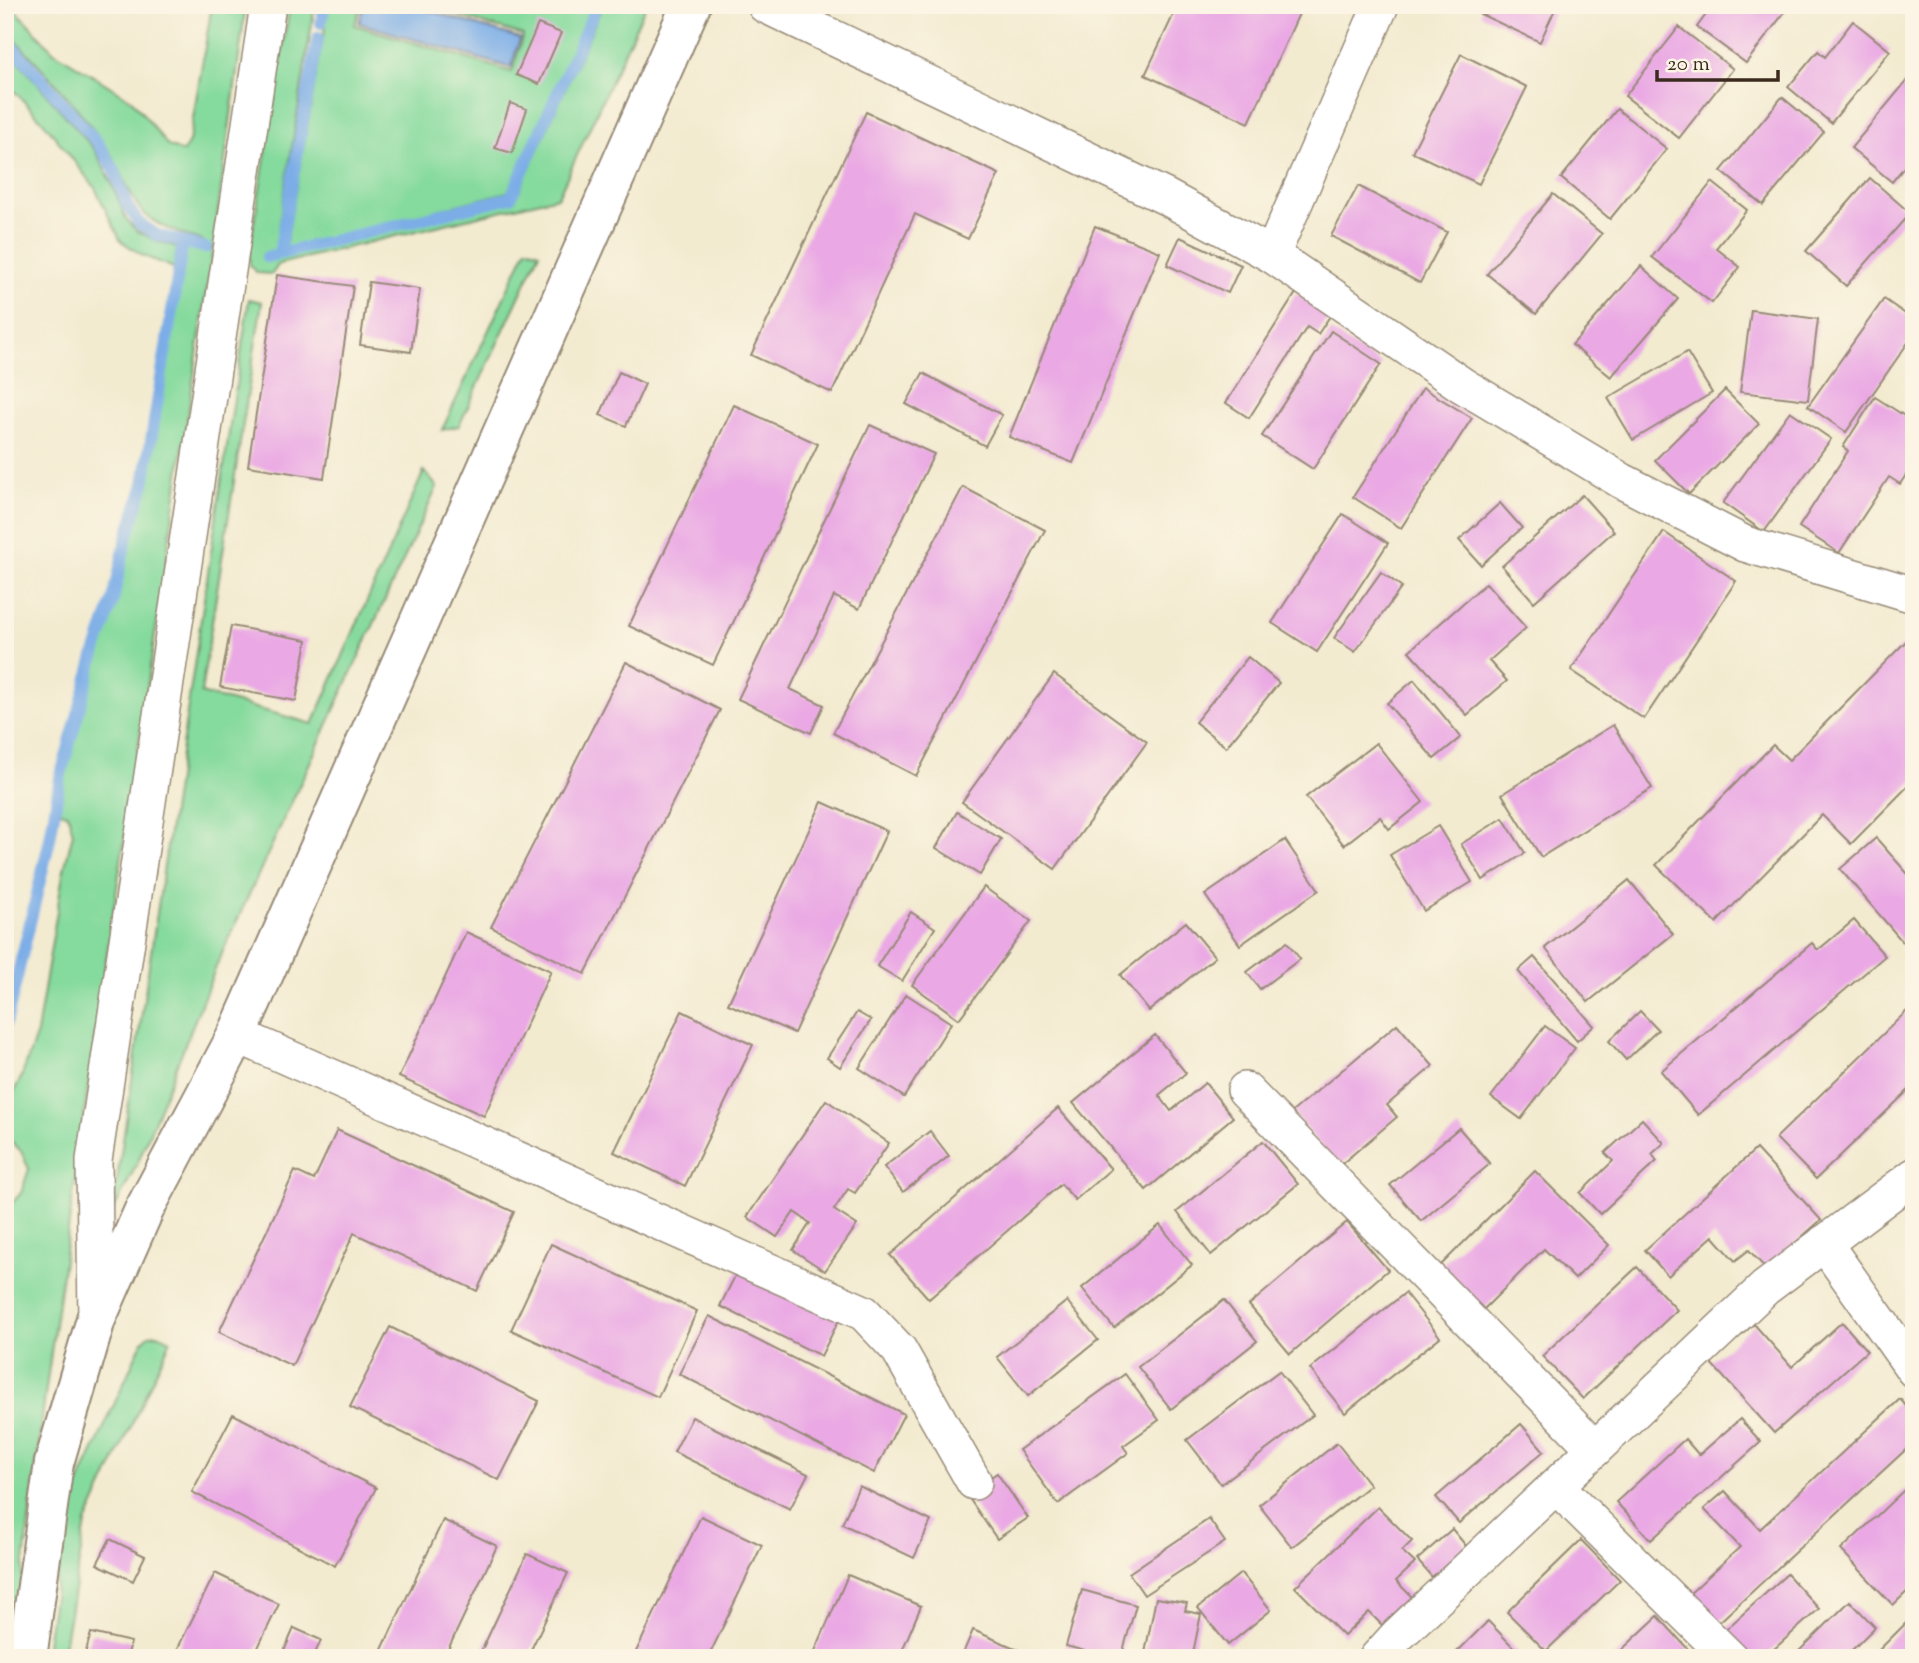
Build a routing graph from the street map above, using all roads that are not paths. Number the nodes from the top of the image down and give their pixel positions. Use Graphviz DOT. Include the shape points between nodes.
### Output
graph roads {
  1 [pos="268,5"];
  2 [pos="691,5"];
  3 [pos="765,5"];
  4 [pos="1381,5"];
  5 [pos="1272,255"];
  6 [pos="1914,595"];
  7 [pos="237,1035"];
  8 [pos="1245,1090"];
  9 [pos="1914,1175"];
  10 [pos="1824,1243"];
  11 [pos="96,1319"];
  12 [pos="1914,1370"];
  13 [pos="1595,1449"];
  14 [pos="974,1482"];
  15 [pos="1556,1486"];
  16 [pos="27,1658"];
  17 [pos="1377,1658"];
  18 [pos="1730,1658"];
  1 -- 11 [label="street" via="94,1160"];
  2 -- 7 [label="main road"];
  3 -- 5 [label="street" via="1166,197"];
  4 -- 5 [label="street"];
  5 -- 6 [label="street" via="1462,385 1622,481 1745,544"];
  7 -- 11 [label="main road" via="144,1210"];
  7 -- 14 [label="street" via="864,1313 899,1350"];
  8 -- 13 [label="street"];
  9 -- 10 [label="street"];
  10 -- 12 [label="street"];
  10 -- 13 [label="street" via="1765,1288"];
  11 -- 16 [label="main road" via="54,1463"];
  13 -- 15 [label="street"];
  15 -- 17 [label="street"];
  15 -- 18 [label="street"];
}
